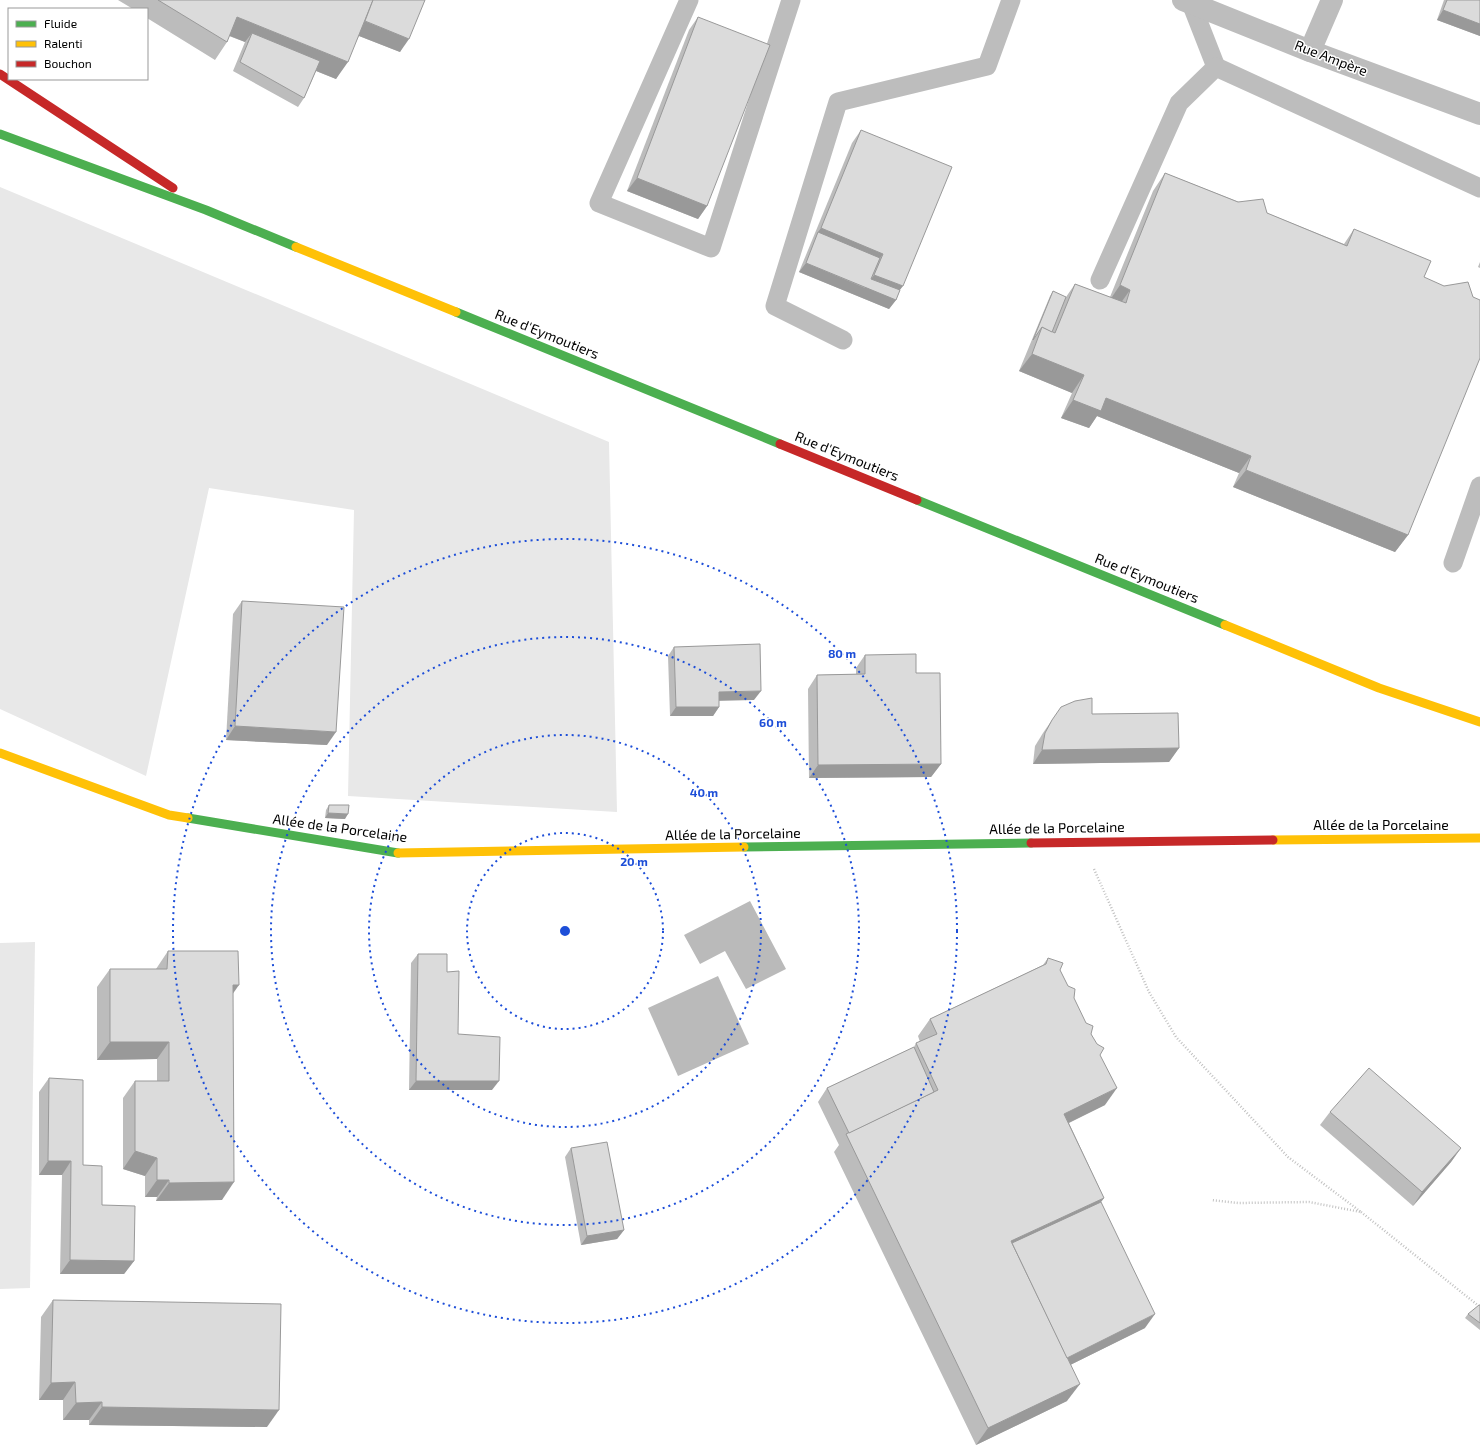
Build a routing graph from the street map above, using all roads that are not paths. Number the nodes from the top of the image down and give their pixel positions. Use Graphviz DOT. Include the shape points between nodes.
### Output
graph roads {
  1 [pos="689,0"];
  2 [pos="791,0"];
  3 [pos="1011,0"];
  4 [pos="1332,0"];
  5 [pos="1187,2"];
  6 [pos="1310,51"];
  7 [pos="1216,67"];
  8 [pos="9,80"];
  9 [pos="1480,114"];
  10 [pos="0,134"];
  11 [pos="1480,188"];
  12 [pos="206,210"];
  13 [pos="1100,280"];
  14 [pos="843,340"];
  15 [pos="1480,486"];
  16 [pos="1453,563"];
  17 [pos="1480,722"];
  18 [pos="0,753"];
  19 [pos="1480,838"];
  1 -- 2 [label="lane" via="599,203 711,248"];
  3 -- 14 [label="lane" via="987,66 838,102 775,306"];
  4 -- 6 [label="street"];
  5 -- 6 [label="street, Rue Ampère"];
  5 -- 7 [label="lane"];
  6 -- 9 [label="street, Rue Ampère"];
  7 -- 11 [label="lane"];
  7 -- 13 [label="lane" via="1179,103"];
  8 -- 12 [label="main road"];
  10 -- 12 [label="main road"];
  12 -- 17 [label="main road, Rue d'Eymoutiers" via="1379,688"];
  15 -- 16 [label="lane"];
  18 -- 19 [label="main road, Allée de la Porcelaine" via="169,815 393,853"];
}
